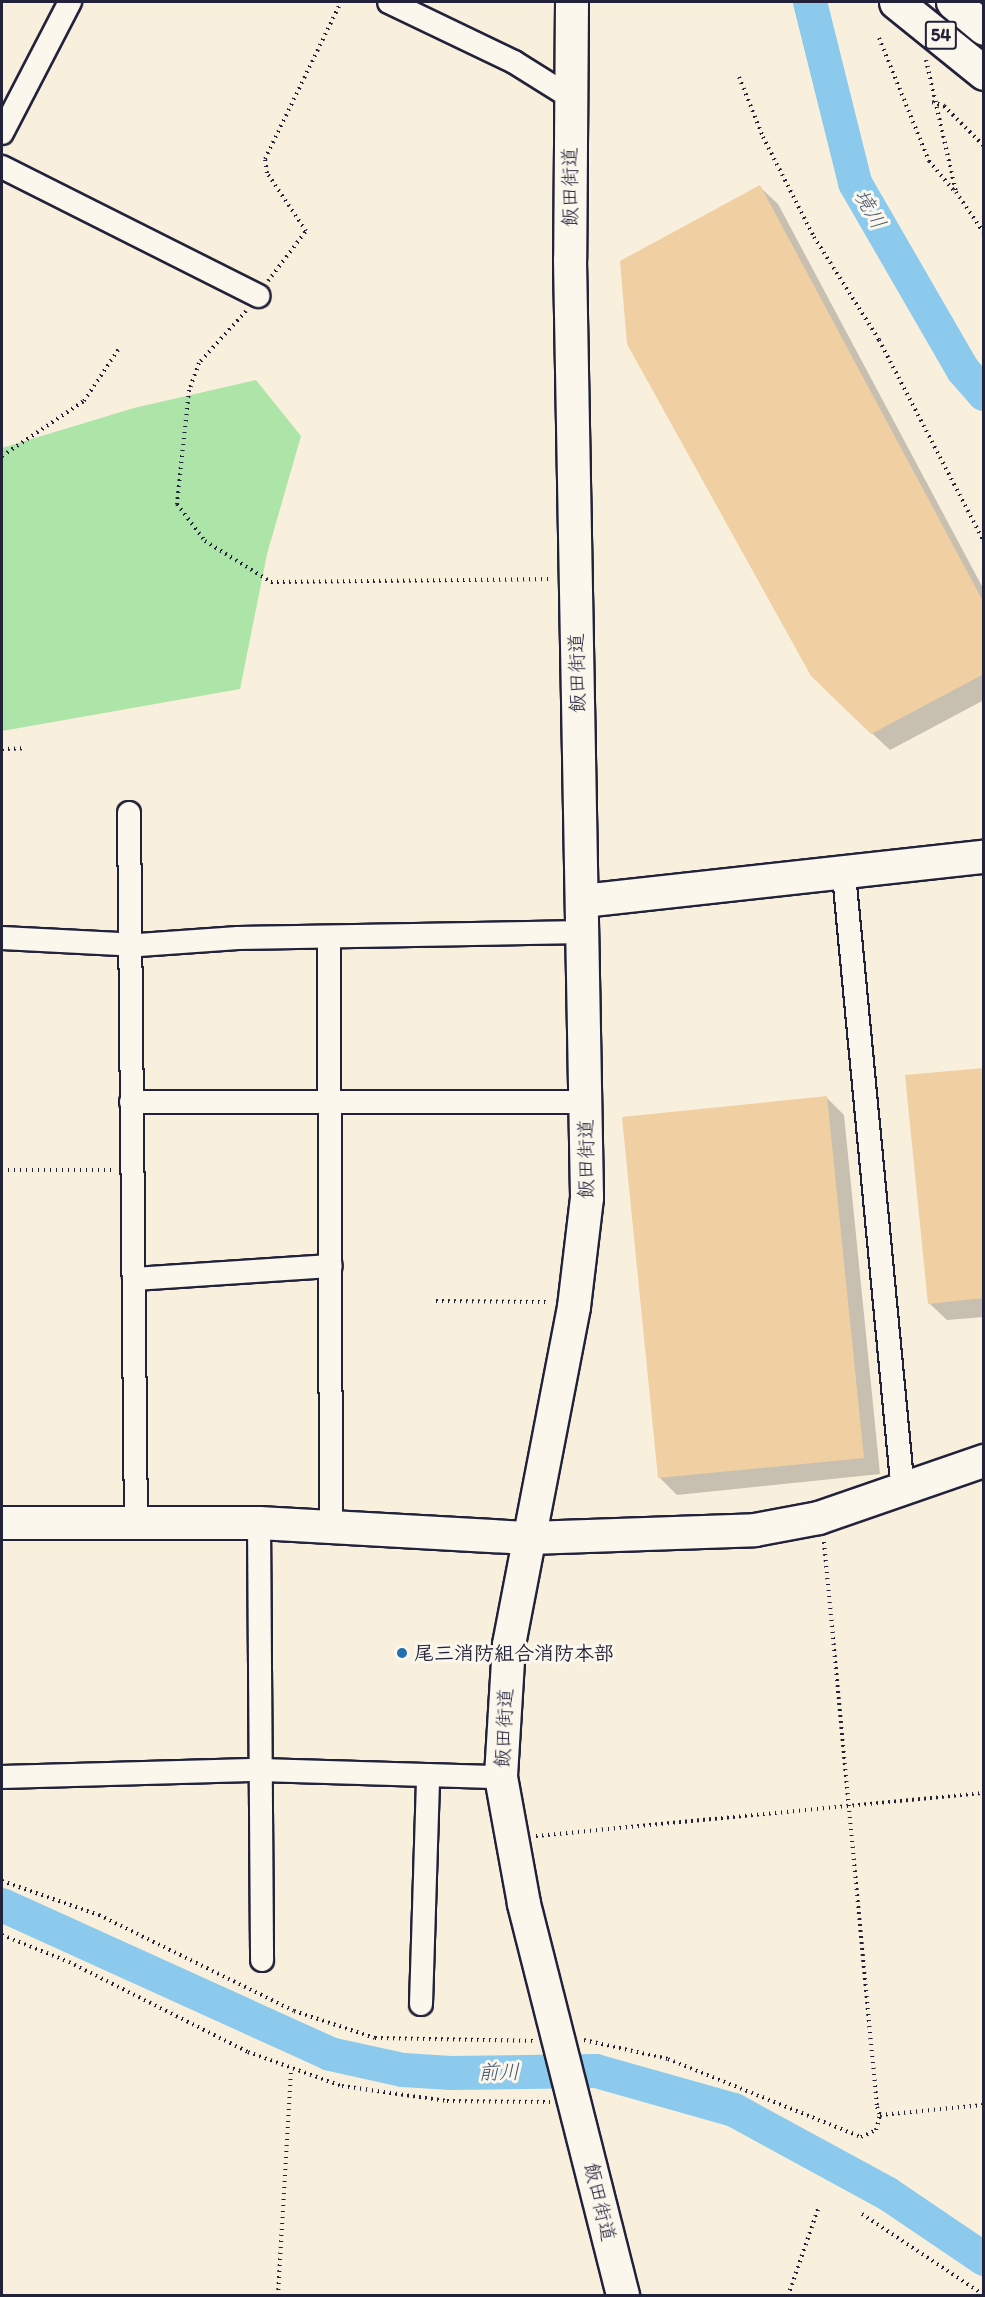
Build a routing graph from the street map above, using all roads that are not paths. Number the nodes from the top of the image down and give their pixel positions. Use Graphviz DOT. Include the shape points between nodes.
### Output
graph roads {
  1 [pos="70,2"];
  2 [pos="389,2"];
  3 [pos="572,2"];
  4 [pos="897,2"];
  5 [pos="953,2"];
  6 [pos="984,28"];
  7 [pos="984,73"];
  8 [pos="570,97"];
  9 [pos="2,133"];
  10 [pos="2,167"];
  11 [pos="258,296"];
  12 [pos="129,813"];
  13 [pos="984,857"];
  14 [pos="844,874"];
  15 [pos="583,901"];
  16 [pos="584,932"];
  17 [pos="329,937"];
  18 [pos="2,938"];
  19 [pos="128,943"];
  20 [pos="131,1102"];
  21 [pos="331,1102"];
  22 [pos="586,1102"];
  23 [pos="331,1266"];
  24 [pos="134,1278"];
  25 [pos="984,1461"];
  26 [pos="903,1491"];
  27 [pos="2,1523"];
  28 [pos="136,1523"];
  29 [pos="259,1523"];
  30 [pos="331,1526"];
  31 [pos="530,1538"];
  32 [pos="260,1770"];
  33 [pos="428,1775"];
  34 [pos="2,1777"];
  35 [pos="501,1777"];
  36 [pos="262,1960"];
  37 [pos="421,2004"];
  38 [pos="622,2295"];
  1 -- 9 [label="street"];
  2 -- 8 [label="street" via="514,62"];
  3 -- 8 [label="main road, 飯田街道"];
  4 -- 7 [label="main road, 54"];
  5 -- 6 [label="main road, 54"];
  8 -- 15 [label="main road, 飯田街道"];
  10 -- 11 [label="street"];
  12 -- 19 [label="street"];
  13 -- 14 [label="main road"];
  14 -- 15 [label="main road"];
  14 -- 26 [label="street"];
  15 -- 16 [label="main road, 飯田街道"];
  16 -- 17 [label="street"];
  16 -- 22 [label="main road, 飯田街道"];
  17 -- 19 [label="street"];
  17 -- 21 [label="street"];
  18 -- 19 [label="street"];
  19 -- 20 [label="street"];
  20 -- 21 [label="street"];
  20 -- 24 [label="street"];
  21 -- 22 [label="street"];
  21 -- 23 [label="street"];
  22 -- 31 [label="main road, 飯田街道" via="587,1198 574,1307"];
  23 -- 24 [label="street"];
  23 -- 30 [label="street"];
  24 -- 28 [label="street"];
  25 -- 26 [label="main road"];
  26 -- 31 [label="main road" via="819,1518 755,1530"];
  27 -- 28 [label="main road"];
  28 -- 29 [label="main road"];
  29 -- 30 [label="main road"];
  29 -- 32 [label="street"];
  30 -- 31 [label="main road"];
  31 -- 35 [label="main road, 飯田街道" via="509,1645"];
  32 -- 33 [label="street"];
  32 -- 34 [label="street"];
  32 -- 36 [label="street"];
  33 -- 35 [label="street"];
  33 -- 37 [label="street"];
  35 -- 38 [label="main road, 飯田街道" via="511,1839"];
}
